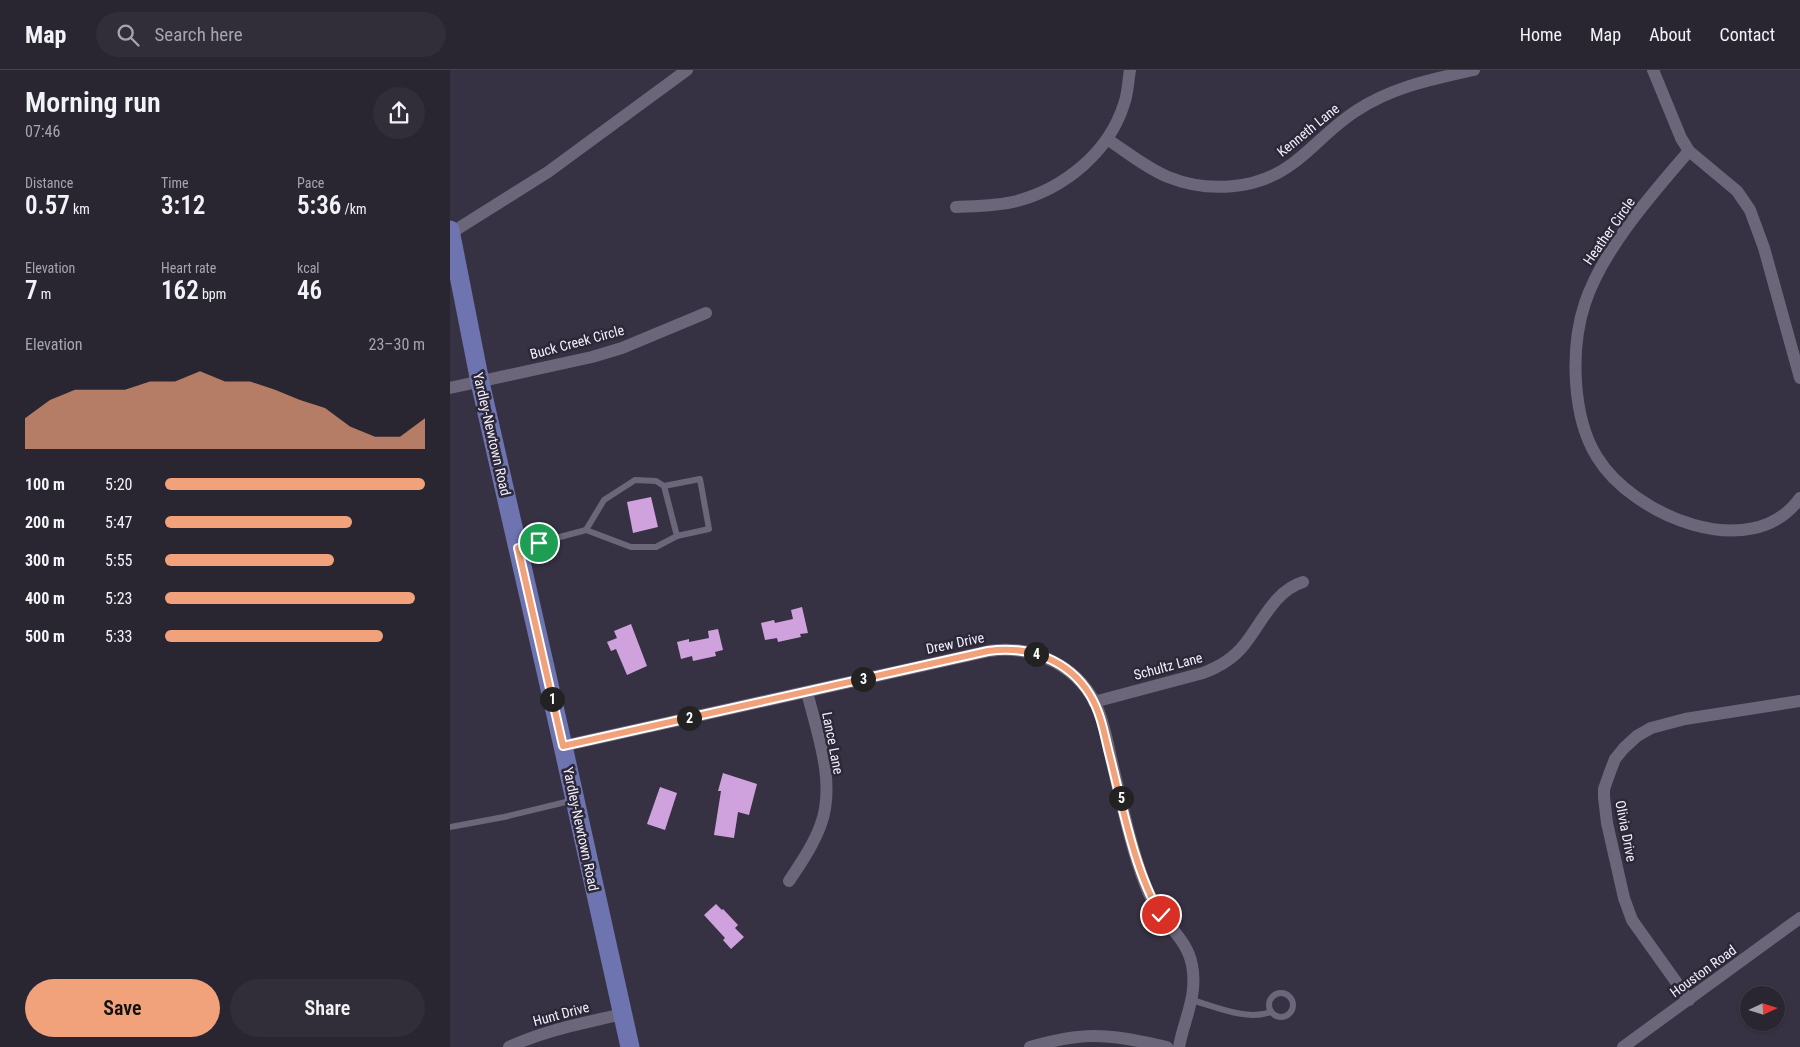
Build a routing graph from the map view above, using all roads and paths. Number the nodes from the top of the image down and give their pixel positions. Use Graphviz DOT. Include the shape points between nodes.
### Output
graph roads {
  1 [pos="687,70"];
  2 [pos="1130,70"];
  3 [pos="1474,70"];
  4 [pos="1654,70"];
  5 [pos="1107,139"];
  6 [pos="1689,151"];
  7 [pos="956,207"];
  8 [pos="450,232"];
  9 [pos="706,312"];
  10 [pos="1800,378"];
  11 [pos="480,382"];
  12 [pos="450,388"];
  13 [pos="664,486"];
  14 [pos="1800,498"];
  15 [pos="586,530"];
  16 [pos="676,536"];
  17 [pos="518,548"];
  18 [pos="1303,582"];
  19 [pos="807,692"];
  20 [pos="1800,701"];
  21 [pos="1094,702"];
  22 [pos="563,746"];
  23 [pos="575,800"];
  24 [pos="450,827"];
  25 [pos="789,881"];
  26 [pos="1800,918"];
  27 [pos="1192,1000"];
  28 [pos="1689,1000"];
  29 [pos="1271,1012"];
  30 [pos="622,1014"];
  31 [pos="1638,1043"];
  32 [pos="509,1047"];
  33 [pos="630,1047"];
  34 [pos="1030,1047"];
  35 [pos="1167,1047"];
  36 [pos="1179,1047"];
  37 [pos="1623,1047"];
  1 -- 8 [label="street" via="554,168"];
  2 -- 5 [label="street" via="1121,114"];
  3 -- 5 [label="street, Kenneth Lane" via="1408,86 1380,97 1356,111 1289,166 1272,175 1232,187 1191,184 1169,177"];
  4 -- 6 [label="street"];
  5 -- 7 [label="street" via="1079,169 1051,188 1016,201"];
  6 -- 10 [label="street" via="1737,191 1750,210 1764,248"];
  6 -- 14 [label="street, Heather Circle" via="1625,230 1592,285 1580,326 1576,369 1581,422 1597,458 1622,488 1634,498 1678,520 1726,530 1748,529 1777,518"];
  8 -- 11 [label="main road, Yardley-Newtown Road"];
  9 -- 11 [label="street, Buck Creek Circle" via="622,348"];
  11 -- 12 [label="street, Buck Creek Circle"];
  11 -- 17 [label="main road, Yardley-Newtown Road"];
  13 -- 15 [label="lane" via="656,481 636,480 604,500"];
  13 -- 16 [label="lane"];
  13 -- 16 [label="lane" via="700,479 709,529"];
  15 -- 16 [label="lane" via="631,547 656,547"];
  15 -- 17 [label="lane"];
  17 -- 22 [label="main road, Yardley-Newtown Road"];
  18 -- 21 [label="street, Schultz Lane" via="1293,585 1273,604 1244,645 1217,667"];
  19 -- 21 [label="street, Drew Drive" via="988,651 1012,649 1040,655 1068,670"];
  19 -- 22 [label="street, Drew Drive"];
  19 -- 25 [label="street, Lance Lane" via="826,773 827,792 821,825"];
  20 -- 28 [label="street, Olivia Drive" via="1685,719 1651,728 1624,748 1610,772 1604,797 1624,898 1632,920"];
  21 -- 27 [label="street, Drew Drive" via="1145,883 1161,915 1175,930 1189,954"];
  22 -- 23 [label="main road, Yardley-Newtown Road"];
  23 -- 24 [label="lane"];
  23 -- 30 [label="main road, Yardley-Newtown Road"];
  26 -- 28 [label="street, Houston Road"];
  27 -- 29 [label="lane" via="1255,1016"];
  27 -- 36 [label="street, Drew Drive"];
  28 -- 31 [label="street, Houston Road"];
  30 -- 32 [label="street, Hunt Drive" via="549,1031"];
  30 -- 33 [label="main road, Yardley-Newtown Road"];
  31 -- 37 [label="street, Houston Road"];
  34 -- 35 [label="street" via="1095,1036"];
}
